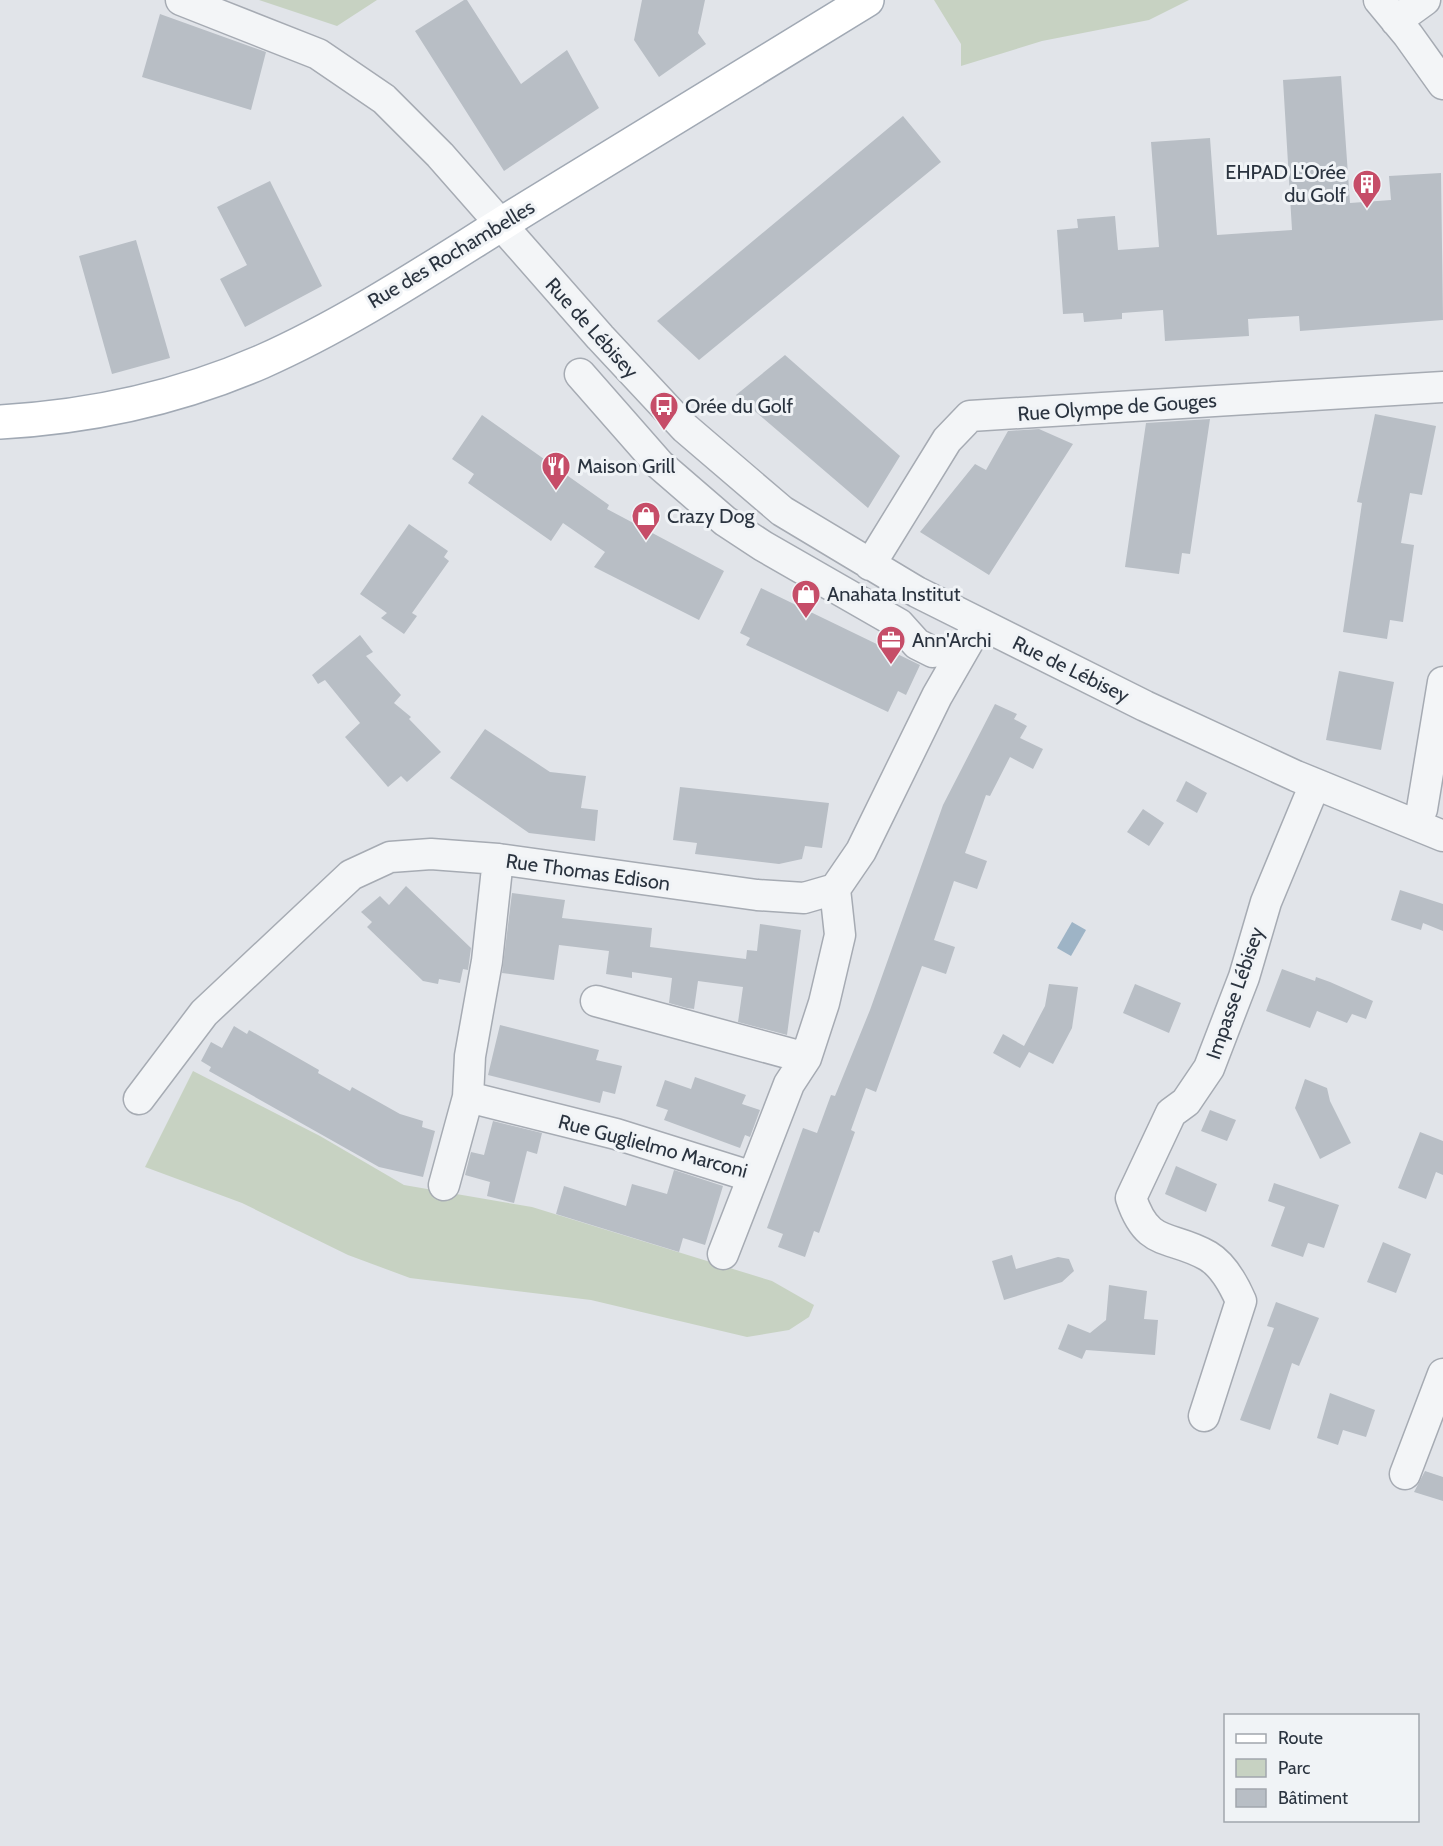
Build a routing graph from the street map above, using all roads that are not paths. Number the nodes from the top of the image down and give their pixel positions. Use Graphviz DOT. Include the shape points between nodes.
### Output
graph roads {
  1 [pos="181,0"];
  2 [pos="867,0"];
  3 [pos="1425,0"];
  4 [pos="1387,10"];
  5 [pos="1443,84"];
  6 [pos="500,225"];
  7 [pos="580,374"];
  8 [pos="1443,387"];
  9 [pos="0,422"];
  10 [pos="870,565"];
  11 [pos="979,623"];
  12 [pos="933,652"];
  13 [pos="1443,682"];
  14 [pos="1315,784"];
  15 [pos="1430,830"];
  16 [pos="498,859"];
  17 [pos="835,889"];
  18 [pos="596,1001"];
  19 [pos="806,1058"];
  20 [pos="468,1097"];
  21 [pos="139,1099"];
  22 [pos="753,1177"];
  23 [pos="444,1185"];
  24 [pos="723,1254"];
  25 [pos="1443,1374"];
  26 [pos="1204,1416"];
  27 [pos="1405,1474"];
  1 -- 6 [label="street, Rue de Lébisey" via="318,54 384,99 420,133"];
  2 -- 6 [label="main road, Rue des Rochambelles"];
  3 -- 4 [label="street"];
  4 -- 5 [label="street"];
  6 -- 9 [label="main road, Rue des Rochambelles" via="319,333 222,378 103,411"];
  6 -- 10 [label="street, Rue de Lébisey" via="685,428 782,511"];
  7 -- 12 [label="street" via="659,464 725,521 899,624 916,644"];
  8 -- 10 [label="street, Rue Olympe de Gouges" via="969,417 947,440"];
  10 -- 11 [label="street, Rue de Lébisey"];
  11 -- 14 [label="street, Rue de Lébisey" via="1214,740"];
  11 -- 17 [label="street" via="937,696 861,851"];
  13 -- 15 [label="street" via="1422,809"];
  14 -- 15 [label="street, Rue de Lébisey"];
  14 -- 26 [label="street, Impasse Lébisey" via="1266,902 1244,977 1209,1068 1186,1102 1171,1113 1131,1198 1137,1217 1149,1233 1209,1257 1232,1282 1241,1301"];
  16 -- 17 [label="street, Rue Thomas Edison" via="757,895 804,898"];
  16 -- 20 [label="street" via="487,961 470,1056"];
  16 -- 21 [label="street, Rue Thomas Edison" via="431,854 390,857 351,875 204,1013"];
  17 -- 19 [label="street, Rue Guglielmo Marconi" via="840,935"];
  18 -- 19 [label="street"];
  19 -- 22 [label="street, Rue Guglielmo Marconi" via="789,1084"];
  20 -- 22 [label="street, Rue Guglielmo Marconi" via="616,1134"];
  20 -- 23 [label="street"];
  22 -- 24 [label="street"];
  25 -- 27 [label="street"];
}
